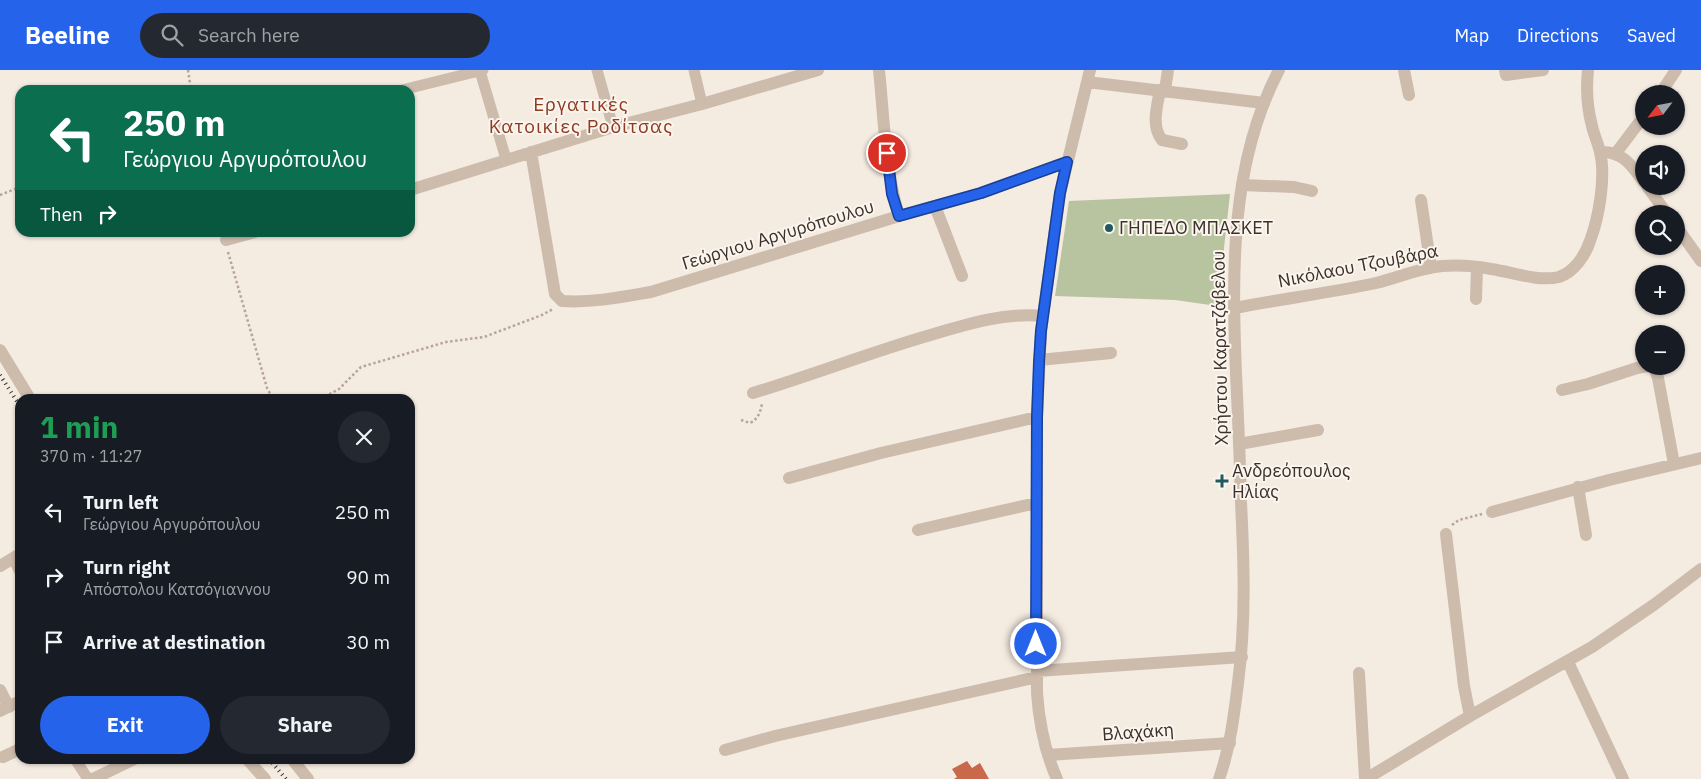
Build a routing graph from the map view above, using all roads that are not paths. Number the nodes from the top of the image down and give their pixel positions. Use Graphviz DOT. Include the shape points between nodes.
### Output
graph roads {
  1 [pos="481,70"];
  2 [pos="597,70"];
  3 [pos="694,70"];
  4 [pos="818,70"];
  5 [pos="879,70"];
  6 [pos="1168,70"];
  7 [pos="1280,70"];
  8 [pos="1404,70"];
  9 [pos="1505,70"];
  10 [pos="1543,70"];
  11 [pos="1588,70"];
  12 [pos="1676,70"];
  13 [pos="799,73"];
  14 [pos="1089,76"];
  15 [pos="1666,85"];
  16 [pos="415,87"];
  17 [pos="1162,90"];
  18 [pos="1409,94"];
  19 [pos="1264,102"];
  20 [pos="702,104"];
  21 [pos="613,127"];
  22 [pos="1635,128"];
  23 [pos="1182,144"];
  24 [pos="531,152"];
  25 [pos="1600,152"];
  26 [pos="1616,153"];
  27 [pos="506,159"];
  28 [pos="1067,162"];
  29 [pos="1635,170"];
  30 [pos="1242,185"];
  31 [pos="415,188"];
  32 [pos="1312,191"];
  33 [pos="1421,200"];
  34 [pos="935,206"];
  35 [pos="899,216"];
  36 [pos="237,237"];
  37 [pos="1685,239"];
  38 [pos="226,240"];
  39 [pos="1701,261"];
  40 [pos="1477,267"];
  41 [pos="1431,268"];
  42 [pos="962,276"];
  43 [pos="1476,299"];
  44 [pos="1234,308"];
  45 [pos="1043,316"];
  46 [pos="0,350"];
  47 [pos="1111,353"];
  48 [pos="1039,360"];
  49 [pos="1635,369"];
  50 [pos="1657,375"];
  51 [pos="1562,390"];
  52 [pos="758,392"];
  53 [pos="27,394"];
  54 [pos="1037,417"];
  55 [pos="1318,430"];
  56 [pos="1239,444"];
  57 [pos="1701,458"];
  58 [pos="1674,464"];
  59 [pos="788,478"];
  60 [pos="1578,488"];
  61 [pos="1036,502"];
  62 [pos="1492,512"];
  63 [pos="918,530"];
  64 [pos="1446,534"];
  65 [pos="1586,535"];
  66 [pos="15,557"];
  67 [pos="0,566"];
  68 [pos="1701,569"];
  69 [pos="1242,657"];
  70 [pos="1568,662"];
  71 [pos="1359,673"];
  72 [pos="1037,674"];
  73 [pos="0,690"];
  74 [pos="10,706"];
  75 [pos="1470,716"];
  76 [pos="1230,743"];
  77 [pos="725,750"];
  78 [pos="15,751"];
  79 [pos="1048,755"];
  80 [pos="3,757"];
  81 [pos="78,764"];
  82 [pos="124,764"];
  83 [pos="252,764"];
  84 [pos="296,764"];
  85 [pos="88,779"];
  86 [pos="94,779"];
  87 [pos="265,779"];
  88 [pos="308,779"];
  89 [pos="1057,779"];
  90 [pos="1219,779"];
  91 [pos="1366,779"];
  92 [pos="1622,779"];
  1 -- 16 [label="street"];
  1 -- 27 [label="street"];
  2 -- 21 [label="street"];
  3 -- 20 [label="street"];
  4 -- 13 [label="street"];
  5 -- 35 [label="street" via="892,194"];
  6 -- 17 [label="street"];
  7 -- 19 [label="street, Χρήστου Καρατζάβελου"];
  8 -- 18 [label="street"];
  9 -- 10 [label="street" via="1506,75"];
  11 -- 25 [label="street, Νικόλαου Τζουβάρα" via="1587,98"];
  12 -- 15 [label="street"];
  13 -- 20 [label="street"];
  14 -- 17 [label="street"];
  14 -- 28 [label="street"];
  17 -- 19 [label="street"];
  17 -- 23 [label="street" via="1155,122 1157,134 1162,140"];
  19 -- 30 [label="street, Χρήστου Καρατζάβελου" via="1256,122"];
  20 -- 21 [label="street"];
  21 -- 24 [label="street"];
  22 -- 26 [label="street"];
  24 -- 27 [label="street"];
  24 -- 35 [label="street, Γεώργιου Αργυρόπουλου" via="559,298 575,302 652,292"];
  25 -- 26 [label="street"];
  25 -- 40 [label="street, Νικόλαου Τζουβάρα" via="1601,188 1596,221 1590,243 1572,270 1556,277 1542,278"];
  26 -- 29 [label="street"];
  27 -- 31 [label="street"];
  28 -- 34 [label="street, Γεώργιου Αργυρόπουλου"];
  28 -- 45 [label="street"];
  30 -- 32 [label="street"];
  30 -- 44 [label="street, Χρήστου Καρατζάβελου" via="1236,231"];
  33 -- 41 [label="street"];
  34 -- 35 [label="street, Γεώργιου Αργυρόπουλου"];
  34 -- 42 [label="street"];
  36 -- 38 [label="street"];
  37 -- 39 [label="street"];
  40 -- 41 [label="street, Νικόλαου Τζουβάρα"];
  40 -- 43 [label="street"];
  41 -- 44 [label="street, Νικόλαου Τζουβάρα" via="1378,282"];
  44 -- 56 [label="street, Χρήστου Καρατζάβελου"];
  45 -- 48 [label="street"];
  45 -- 52 [label="street" via="982,320 873,352"];
  46 -- 53 [label="street"];
  47 -- 48 [label="street"];
  48 -- 54 [label="street"];
  49 -- 51 [label="street"];
  50 -- 58 [label="street"];
  54 -- 59 [label="street"];
  54 -- 61 [label="street"];
  55 -- 56 [label="street"];
  56 -- 69 [label="street, Χρήστου Καρατζάβελου" via="1245,603"];
  57 -- 58 [label="street"];
  58 -- 60 [label="street"];
  60 -- 62 [label="street"];
  60 -- 65 [label="street"];
  61 -- 63 [label="street"];
  61 -- 72 [label="street"];
  64 -- 75 [label="street"];
  66 -- 67 [label="street"];
  68 -- 70 [label="street" via="1623,627"];
  69 -- 72 [label="street"];
  69 -- 76 [label="street, Χρήστου Καρατζάβελου"];
  70 -- 75 [label="street"];
  70 -- 92 [label="street"];
  71 -- 91 [label="street"];
  72 -- 77 [label="street"];
  72 -- 79 [label="street" via="1038,714"];
  73 -- 74 [label="street"];
  75 -- 91 [label="street"];
  76 -- 79 [label="street, Βλαχάκη"];
  76 -- 90 [label="street, Χρήστου Καρατζάβελου"];
  78 -- 80 [label="street"];
  79 -- 89 [label="street"];
  81 -- 85 [label="street"];
  82 -- 86 [label="street"];
  83 -- 87 [label="street"];
  84 -- 88 [label="street"];
}
